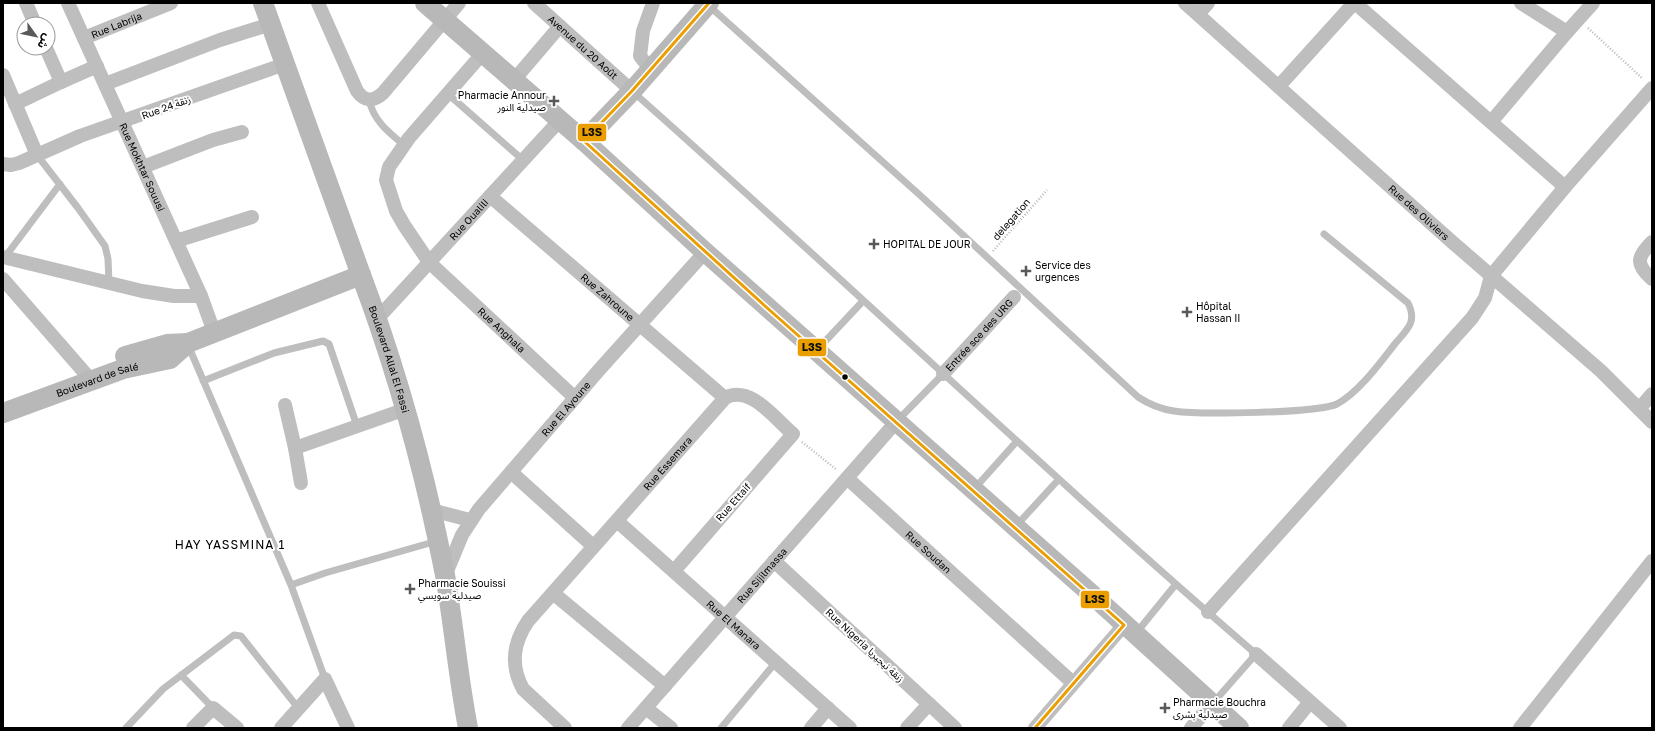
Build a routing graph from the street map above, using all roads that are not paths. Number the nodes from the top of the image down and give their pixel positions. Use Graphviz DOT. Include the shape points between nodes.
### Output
graph roads {
  1 [pos="26,3"];
  2 [pos="68,3"];
  3 [pos="171,3"];
  4 [pos="263,3"];
  5 [pos="318,3"];
  6 [pos="425,3"];
  7 [pos="459,3"];
  8 [pos="534,3"];
  9 [pos="653,3"];
  10 [pos="1185,3"];
  11 [pos="1208,3"];
  12 [pos="1355,3"];
  13 [pos="1521,3"];
  14 [pos="1593,3"];
  15 [pos="708,4"];
  16 [pos="1198,14"];
  17 [pos="32,16"];
  18 [pos="445,20"];
  19 [pos="271,24"];
  20 [pos="560,26"];
  21 [pos="1567,32"];
  22 [pos="84,38"];
  23 [pos="483,53"];
  24 [pos="50,56"];
  25 [pos="285,64"];
  26 [pos="97,66"];
  27 [pos="651,70"];
  28 [pos="3,75"];
  29 [pos="514,80"];
  30 [pos="61,82"];
  31 [pos="105,84"];
  32 [pos="1649,85"];
  33 [pos="1279,86"];
  34 [pos="632,91"];
  35 [pos="448,94"];
  36 [pos="369,100"];
  37 [pos="15,104"];
  38 [pos="560,120"];
  39 [pos="122,122"];
  40 [pos="1491,122"];
  41 [pos="242,132"];
  42 [pos="584,141"];
  43 [pos="404,145"];
  44 [pos="37,155"];
  45 [pos="524,160"];
  46 [pos="3,164"];
  47 [pos="143,167"];
  48 [pos="60,184"];
  49 [pos="1565,187"];
  50 [pos="490,196"];
  51 [pos="252,217"];
  52 [pos="1324,234"];
  53 [pos="176,241"];
  54 [pos="1652,242"];
  55 [pos="705,252"];
  56 [pos="4,257"];
  57 [pos="429,262"];
  58 [pos="361,275"];
  59 [pos="1491,276"];
  60 [pos="3,278"];
  61 [pos="1652,279"];
  62 [pos="109,283"];
  63 [pos="201,296"];
  64 [pos="1014,297"];
  65 [pos="863,301"];
  66 [pos="378,318"];
  67 [pos="640,326"];
  68 [pos="214,332"];
  69 [pos="188,343"];
  70 [pos="816,351"];
  71 [pos="86,374"];
  72 [pos="943,374"];
  73 [pos="203,381"];
  74 [pos="1652,394"];
  75 [pos="575,398"];
  76 [pos="725,398"];
  77 [pos="3,401"];
  78 [pos="285,405"];
  79 [pos="406,409"];
  80 [pos="1639,409"];
  81 [pos="3,413"];
  82 [pos="896,422"];
  83 [pos="1652,422"];
  84 [pos="357,426"];
  85 [pos="1017,441"];
  86 [pos="295,448"];
  87 [pos="511,472"];
  88 [pos="847,478"];
  89 [pos="1059,478"];
  90 [pos="301,483"];
  91 [pos="973,490"];
  92 [pos="431,510"];
  93 [pos="470,520"];
  94 [pos="617,521"];
  95 [pos="1015,527"];
  96 [pos="437,541"];
  97 [pos="593,546"];
  98 [pos="774,561"];
  99 [pos="1652,561"];
  100 [pos="674,571"];
  101 [pos="445,577"];
  102 [pos="1176,584"];
  103 [pos="290,585"];
  104 [pos="553,593"];
  105 [pos="1208,612"];
  106 [pos="725,617"];
  107 [pos="1129,630"];
  108 [pos="1256,654"];
  109 [pos="776,662"];
  110 [pos="181,675"];
  111 [pos="325,679"];
  112 [pos="1073,683"];
  113 [pos="665,686"];
  114 [pos="1310,702"];
  115 [pos="929,704"];
  116 [pos="1212,704"];
  117 [pos="213,708"];
  118 [pos="646,708"];
  119 [pos="828,708"];
  120 [pos="299,709"];
  121 [pos="126,728"];
  122 [pos="193,728"];
  123 [pos="237,728"];
  124 [pos="281,728"];
  125 [pos="348,728"];
  126 [pos="468,728"];
  127 [pos="566,728"];
  128 [pos="628,728"];
  129 [pos="670,728"];
  130 [pos="721,728"];
  131 [pos="811,728"];
  132 [pos="850,728"];
  133 [pos="907,728"];
  134 [pos="955,728"];
  135 [pos="1035,728"];
  136 [pos="1191,728"];
  137 [pos="1239,728"];
  138 [pos="1289,728"];
  139 [pos="1340,728"];
  140 [pos="1520,728"];
  1 -- 17 [label="street"];
  2 -- 22 [label="street, Rue Mokhtar Souusi"];
  3 -- 22 [label="street, Rue Labrija"];
  4 -- 19 [label="street, Boulevard Allal El Fassi"];
  5 -- 36 [label="street" via="357,91 362,98"];
  6 -- 18 [label="street"];
  7 -- 18 [label="street"];
  8 -- 20 [label="street, Avenue du 20 Août"];
  9 -- 27 [label="street" via="643,31 640,56"];
  10 -- 16 [label="street, Rue des Oliviers"];
  11 -- 16 [label="street"];
  12 -- 33 [label="street"];
  12 -- 40 [label="street"];
  13 -- 21 [label="street"];
  14 -- 21 [label="street"];
  15 -- 27 [label="street"];
  15 -- 52 [label="lane" via="1149,405 1187,413 1308,409 1331,406 1345,399 1380,362 1412,320 1413,315 1408,303"];
  16 -- 33 [label="street, Rue des Oliviers"];
  18 -- 23 [label="street"];
  18 -- 36 [label="street" via="383,93 376,99"];
  19 -- 25 [label="street, Boulevard Allal El Fassi"];
  19 -- 31 [label="street" via="220,40"];
  20 -- 29 [label="street"];
  20 -- 34 [label="street, Avenue du 20 Août"];
  21 -- 40 [label="street"];
  22 -- 26 [label="street, Rue Mokhtar Souusi"];
  23 -- 29 [label="street"];
  23 -- 35 [label="street, Rue Anghala"];
  24 -- 30 [label="street"];
  25 -- 39 [label="street, Rue 24 زنقة"];
  25 -- 58 [label="street, Boulevard Allal El Fassi"];
  26 -- 30 [label="street"];
  26 -- 31 [label="street, Rue Mokhtar Souusi"];
  27 -- 34 [label="street"];
  28 -- 37 [label="street"];
  29 -- 38 [label="street"];
  30 -- 37 [label="street"];
  31 -- 39 [label="street, Rue Mokhtar Souusi"];
  32 -- 49 [label="street"];
  33 -- 59 [label="street, Rue des Oliviers"];
  34 -- 42 [label="street"];
  34 -- 65 [label="lane"];
  35 -- 43 [label="street, Rue Anghala"];
  35 -- 45 [label="lane"];
  36 -- 43 [label="lane" via="375,117"];
  37 -- 44 [label="street"];
  38 -- 42 [label="street"];
  38 -- 45 [label="street, Rue Oualili"];
  39 -- 44 [label="street, Rue 24 زنقة" via="80,136"];
  39 -- 47 [label="street, Rue Mokhtar Souusi"];
  40 -- 49 [label="street"];
  41 -- 47 [label="street" via="207,142"];
  42 -- 55 [label="street"];
  43 -- 57 [label="street, Rue Anghala" via="389,167 386,180 396,211"];
  44 -- 46 [label="street, Rue 24 زنقة" via="11,165"];
  44 -- 48 [label="lane"];
  45 -- 50 [label="street, Rue Oualili"];
  47 -- 53 [label="street, Rue Mokhtar Souusi"];
  48 -- 56 [label="lane"];
  48 -- 62 [label="lane" via="105,246"];
  49 -- 59 [label="street"];
  50 -- 57 [label="street, Rue Oualili"];
  50 -- 67 [label="street, Rue Zahroune"];
  51 -- 53 [label="street"];
  53 -- 63 [label="street, Rue Mokhtar Souusi"];
  54 -- 61 [label="street" via="1640,260 1643,271"];
  55 -- 67 [label="street, Rue El Ayoune"];
  55 -- 70 [label="street"];
  56 -- 62 [label="street"];
  57 -- 66 [label="street, Rue Oualili"];
  57 -- 75 [label="street, Rue Anghala"];
  58 -- 66 [label="street, Boulevard Allal El Fassi"];
  58 -- 68 [label="street, Boulevard de Salé"];
  59 -- 80 [label="street, Rue des Oliviers" via="1601,371"];
  59 -- 105 [label="street" via="1485,298 1472,318"];
  60 -- 71 [label="street"];
  62 -- 63 [label="street" via="161,294"];
  63 -- 68 [label="street, Rue Mokhtar Souusi"];
  64 -- 72 [label="street, Entrée sce des URG"];
  65 -- 70 [label="lane"];
  65 -- 72 [label="lane"];
  66 -- 79 [label="street, Boulevard Allal El Fassi"];
  67 -- 75 [label="street, Rue El Ayoune"];
  67 -- 76 [label="street, Rue Zahroune"];
  68 -- 69 [label="street, Boulevard de Salé"];
  69 -- 71 [label="street, Boulevard de Salé" via="170,359"];
  69 -- 73 [label="lane"];
  70 -- 82 [label="street"];
  71 -- 77 [label="street, Boulevard de Salé"];
  71 -- 81 [label="street, Boulevard de Salé"];
  72 -- 82 [label="lane"];
  72 -- 85 [label="lane"];
  73 -- 84 [label="lane" via="274,353 323,341 329,344"];
  73 -- 103 [label="lane"];
  74 -- 80 [label="street"];
  75 -- 87 [label="street, Rue El Ayoune"];
  76 -- 94 [label="street, Rue Essemara"];
  76 -- 100 [label="street, Rue Ettaif" via="738,394 750,398 793,434"];
  78 -- 86 [label="street"];
  79 -- 84 [label="street"];
  79 -- 92 [label="street, Boulevard Allal El Fassi"];
  80 -- 83 [label="street, Rue des Oliviers"];
  82 -- 88 [label="street, Rue Sijilmassa"];
  82 -- 91 [label="street"];
  84 -- 86 [label="street"];
  85 -- 89 [label="lane"];
  85 -- 91 [label="lane"];
  86 -- 90 [label="street"];
  87 -- 93 [label="street, Rue El Ayoune"];
  87 -- 97 [label="street"];
  88 -- 98 [label="street, Rue Sijilmassa"];
  88 -- 112 [label="street, Rue Soudan"];
  89 -- 95 [label="lane"];
  89 -- 102 [label="lane"];
  91 -- 95 [label="street"];
  92 -- 93 [label="street"];
  92 -- 96 [label="street, Boulevard Allal El Fassi"];
  93 -- 101 [label="street, Rue El Ayoune"];
  94 -- 97 [label="street, Rue Essemara"];
  94 -- 100 [label="street, Rue El Manara"];
  95 -- 107 [label="street"];
  96 -- 101 [label="street, Boulevard Allal El Fassi"];
  96 -- 103 [label="lane"];
  97 -- 104 [label="street, Rue Essemara"];
  98 -- 106 [label="street, Rue Sijilmassa"];
  98 -- 115 [label="street, Rue Nigeria زنقة نيجيريا"];
  99 -- 140 [label="street"];
  100 -- 106 [label="street, Rue El Manara"];
  101 -- 126 [label="street, Boulevard Allal El Fassi"];
  102 -- 105 [label="lane"];
  102 -- 107 [label="lane"];
  103 -- 111 [label="lane"];
  104 -- 113 [label="street"];
  104 -- 127 [label="street, Rue Essemara" via="522,630 515,646 515,671 523,688"];
  105 -- 108 [label="lane"];
  106 -- 109 [label="street, Rue El Manara"];
  106 -- 113 [label="street, Rue Sijilmassa"];
  107 -- 112 [label="street"];
  107 -- 116 [label="street"];
  108 -- 114 [label="street"];
  108 -- 116 [label="lane"];
  109 -- 119 [label="street, Rue El Manara"];
  109 -- 130 [label="lane"];
  110 -- 117 [label="lane"];
  110 -- 120 [label="lane" via="230,636 237,634"];
  110 -- 121 [label="lane" via="163,689"];
  111 -- 120 [label="street"];
  111 -- 125 [label="street"];
  112 -- 135 [label="street"];
  113 -- 118 [label="street, Rue Sijilmassa"];
  114 -- 138 [label="street"];
  114 -- 139 [label="street"];
  115 -- 133 [label="street"];
  115 -- 134 [label="street, Rue Nigeria زنقة نيجيريا"];
  116 -- 136 [label="street"];
  116 -- 137 [label="street"];
  117 -- 122 [label="street"];
  117 -- 123 [label="street"];
  118 -- 128 [label="street, Rue Sijilmassa"];
  118 -- 129 [label="street"];
  119 -- 131 [label="street"];
  119 -- 132 [label="street, Rue El Manara"];
  120 -- 124 [label="street"];
}
